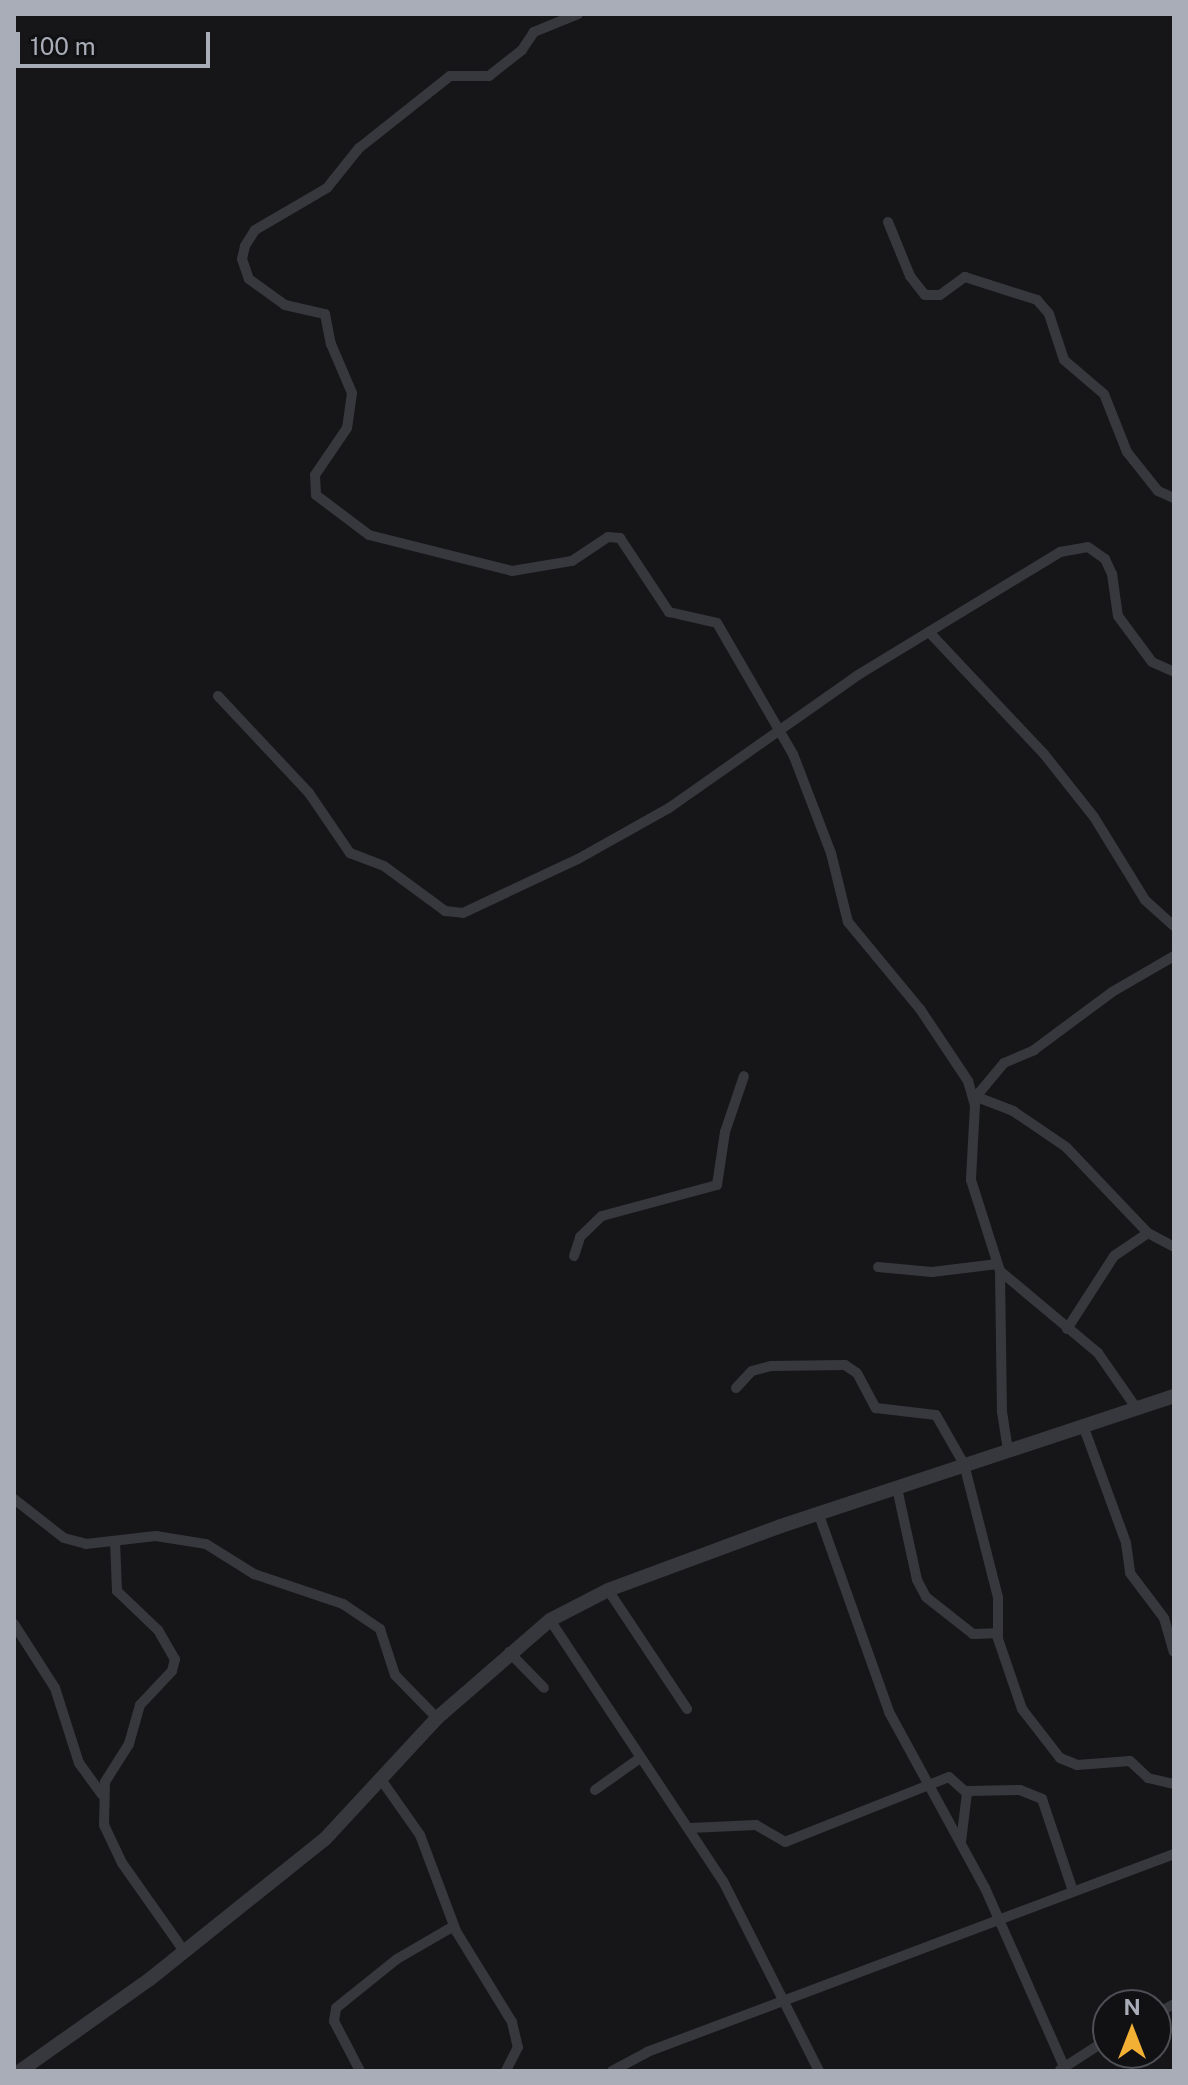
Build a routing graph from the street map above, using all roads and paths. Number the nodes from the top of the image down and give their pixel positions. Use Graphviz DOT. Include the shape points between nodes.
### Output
graph roads {
  1 [pos="578,14"];
  2 [pos="888,222"];
  3 [pos="1174,498"];
  4 [pos="929,632"];
  5 [pos="1174,672"];
  6 [pos="218,696"];
  7 [pos="780,732"];
  8 [pos="1174,926"];
  9 [pos="1174,956"];
  10 [pos="744,1076"];
  11 [pos="976,1098"];
  12 [pos="1148,1233"];
  13 [pos="1174,1247"];
  14 [pos="574,1256"];
  15 [pos="878,1267"];
  16 [pos="999,1267"];
  17 [pos="1067,1329"];
  18 [pos="736,1388"];
  19 [pos="1170,1402"];
  20 [pos="1137,1409"];
  21 [pos="1084,1428"];
  22 [pos="1008,1449"];
  23 [pos="964,1464"];
  24 [pos="897,1488"];
  25 [pos="14,1499"];
  26 [pos="819,1515"];
  27 [pos="115,1541"];
  28 [pos="608,1590"];
  29 [pos="550,1620"];
  30 [pos="14,1624"];
  31 [pos="998,1638"];
  32 [pos="509,1652"];
  33 [pos="1174,1652"];
  34 [pos="544,1688"];
  35 [pos="687,1709"];
  36 [pos="437,1718"];
  37 [pos="640,1758"];
  38 [pos="382,1781"];
  39 [pos="930,1783"];
  40 [pos="1174,1784"];
  41 [pos="595,1790"];
  42 [pos="966,1791"];
  43 [pos="102,1795"];
  44 [pos="690,1828"];
  45 [pos="961,1842"];
  46 [pos="1174,1854"];
  47 [pos="1073,1891"];
  48 [pos="1000,1919"];
  49 [pos="454,1926"];
  50 [pos="184,1951"];
  51 [pos="786,2003"];
  52 [pos="1092,2050"];
  53 [pos="1062,2070"];
  54 [pos="20,2071"];
  55 [pos="360,2071"];
  56 [pos="506,2071"];
  57 [pos="612,2071"];
  58 [pos="819,2071"];
  1 -- 7 [label="street" via="534,32 522,50 489,76 450,76 359,148 327,188 255,230 245,246 244,271 271,298 325,314 331,344 352,393 347,428 315,475 318,497 369,535 512,571 572,561 608,537 620,538 669,612 717,623"];
  2 -- 3 [label="street" via="910,276 925,295 940,295 965,277 1037,300 1049,314 1064,360 1104,394 1127,452 1158,491"];
  4 -- 5 [label="street" via="1060,552 1088,547 1105,559 1112,574 1118,616 1152,662"];
  4 -- 7 [label="street"];
  4 -- 8 [label="street" via="1037,746 1094,817 1145,900"];
  6 -- 7 [label="street" via="309,793 350,853 384,866 430,901 457,913 484,907 578,859 669,808"];
  7 -- 11 [label="street" via="831,853 848,922 920,1009"];
  9 -- 11 [label="street" via="1112,992 1034,1050 1004,1063"];
  10 -- 14 [label="street" via="725,1132 717,1185 704,1193 668,1196 602,1216 580,1237"];
  11 -- 12 [label="street" via="1013,1111 1066,1147"];
  11 -- 16 [label="street" via="971,1180"];
  12 -- 13 [label="street"];
  12 -- 17 [label="street" via="1114,1256"];
  15 -- 16 [label="street" via="932,1272"];
  16 -- 17 [label="street"];
  16 -- 22 [label="street" via="1002,1412"];
  17 -- 20 [label="street" via="1106,1362"];
  18 -- 23 [label="street" via="752,1371 771,1366 845,1365 857,1373 876,1408 936,1415"];
  19 -- 20 [label="street"];
  20 -- 21 [label="street"];
  21 -- 22 [label="street"];
  21 -- 33 [label="street" via="1126,1543 1130,1573 1164,1618"];
  22 -- 23 [label="street"];
  23 -- 24 [label="street"];
  23 -- 31 [label="street" via="998,1597"];
  24 -- 26 [label="street"];
  24 -- 31 [label="street" via="917,1580 926,1597 973,1634 991,1631"];
  25 -- 27 [label="street" via="64,1538 86,1544"];
  26 -- 28 [label="street"];
  26 -- 39 [label="street" via="873,1673"];
  27 -- 36 [label="street" via="156,1536 206,1544 254,1574 343,1604 380,1629 395,1675"];
  27 -- 43 [label="street" via="117,1591 158,1630 175,1659 172,1671 140,1705 129,1744"];
  28 -- 29 [label="street"];
  28 -- 35 [label="street"];
  29 -- 32 [label="street"];
  29 -- 37 [label="street"];
  30 -- 43 [label="street" via="55,1688 79,1763"];
  31 -- 40 [label="street" via="1022,1709 1060,1758 1077,1765 1130,1761 1148,1778"];
  32 -- 34 [label="street"];
  32 -- 36 [label="street"];
  36 -- 38 [label="street"];
  37 -- 41 [label="street"];
  37 -- 44 [label="street"];
  38 -- 49 [label="street" via="420,1835"];
  38 -- 50 [label="street" via="325,1839"];
  39 -- 42 [label="street" via="955,1778"];
  39 -- 44 [label="street" via="785,1842 756,1825"];
  39 -- 45 [label="street"];
  42 -- 45 [label="street"];
  42 -- 47 [label="street" via="1020,1790 1042,1799"];
  43 -- 50 [label="street" via="112,1846"];
  44 -- 51 [label="street"];
  45 -- 48 [label="street"];
  46 -- 47 [label="street"];
  47 -- 48 [label="street"];
  48 -- 51 [label="street"];
  48 -- 53 [label="street"];
  49 -- 55 [label="street" via="397,1959 336,2008 334,2021"];
  49 -- 56 [label="street" via="512,2022 518,2047"];
  50 -- 54 [label="street"];
  51 -- 57 [label="street" via="660,2047"];
  51 -- 58 [label="street"];
  52 -- 53 [label="street"];
}
